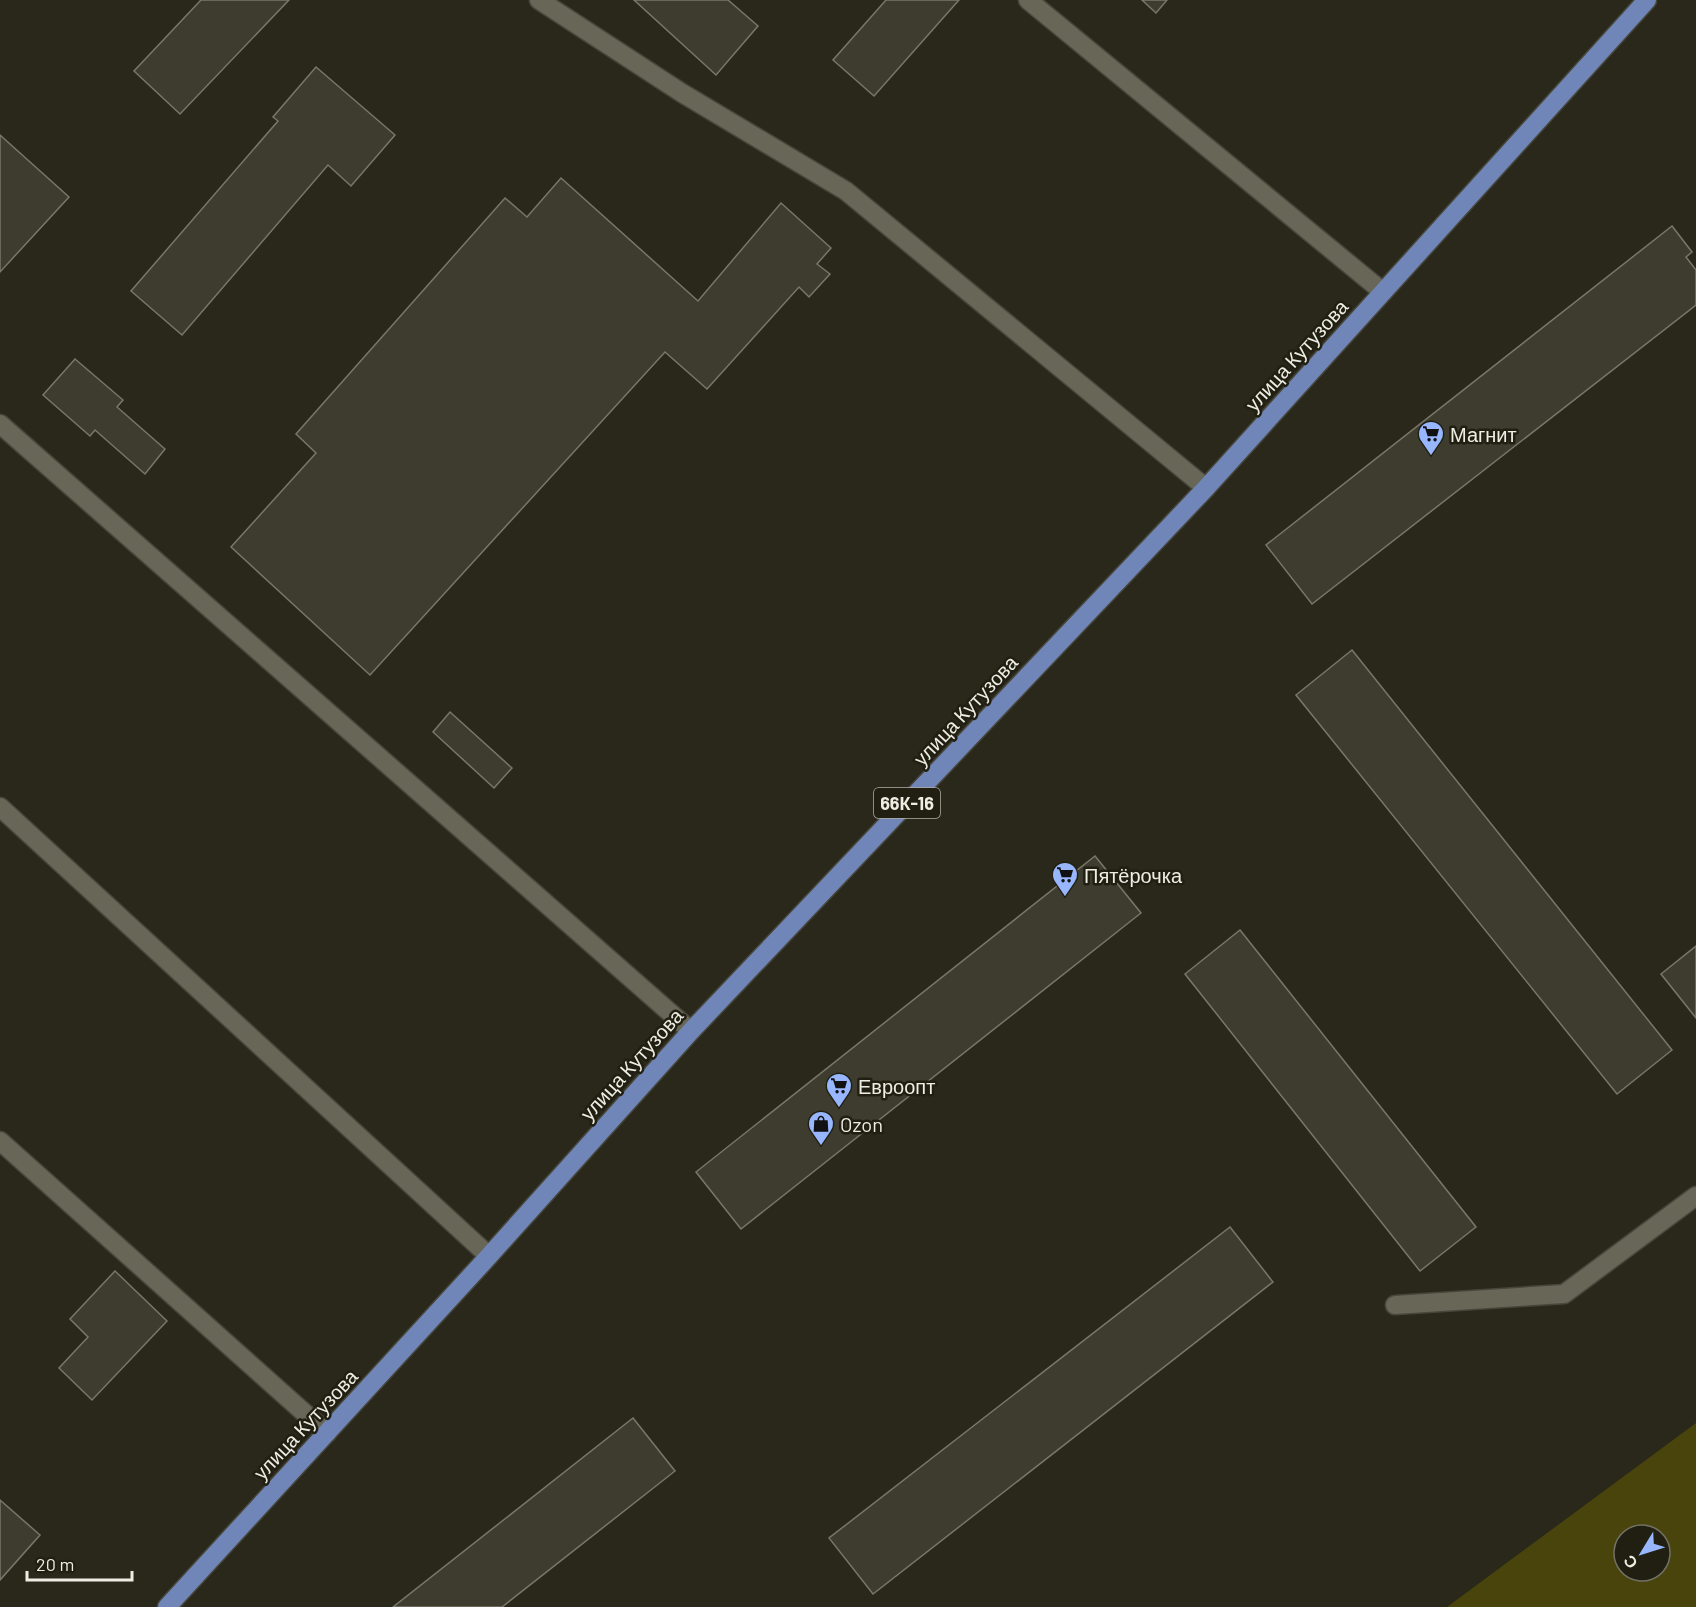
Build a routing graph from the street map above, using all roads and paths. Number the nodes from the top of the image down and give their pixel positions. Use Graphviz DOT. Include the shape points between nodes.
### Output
graph roads {
  1 [pos="539,0"];
  2 [pos="1028,0"];
  3 [pos="1647,0"];
  4 [pos="1383,292"];
  5 [pos="0,424"];
  6 [pos="1206,488"];
  7 [pos="0,807"];
  8 [pos="691,1031"];
  9 [pos="0,1141"];
  10 [pos="1696,1196"];
  11 [pos="489,1256"];
  12 [pos="1395,1305"];
  13 [pos="327,1433"];
  14 [pos="167,1607"];
  1 -- 6 [label="lane" via="681,93 846,191"];
  2 -- 4 [label="lane"];
  3 -- 4 [label="main road, улица Кутузова / 66К-16"];
  4 -- 6 [label="main road, улица Кутузова / 66К-16"];
  5 -- 8 [label="lane"];
  6 -- 8 [label="main road, улица Кутузова / 66К-16"];
  7 -- 11 [label="lane"];
  8 -- 11 [label="main road, улица Кутузова / 66К-16"];
  9 -- 13 [label="lane"];
  10 -- 12 [label="lane" via="1564,1294"];
  11 -- 13 [label="main road, улица Кутузова / 66К-16"];
  13 -- 14 [label="main road, улица Кутузова / 66К-16"];
}
